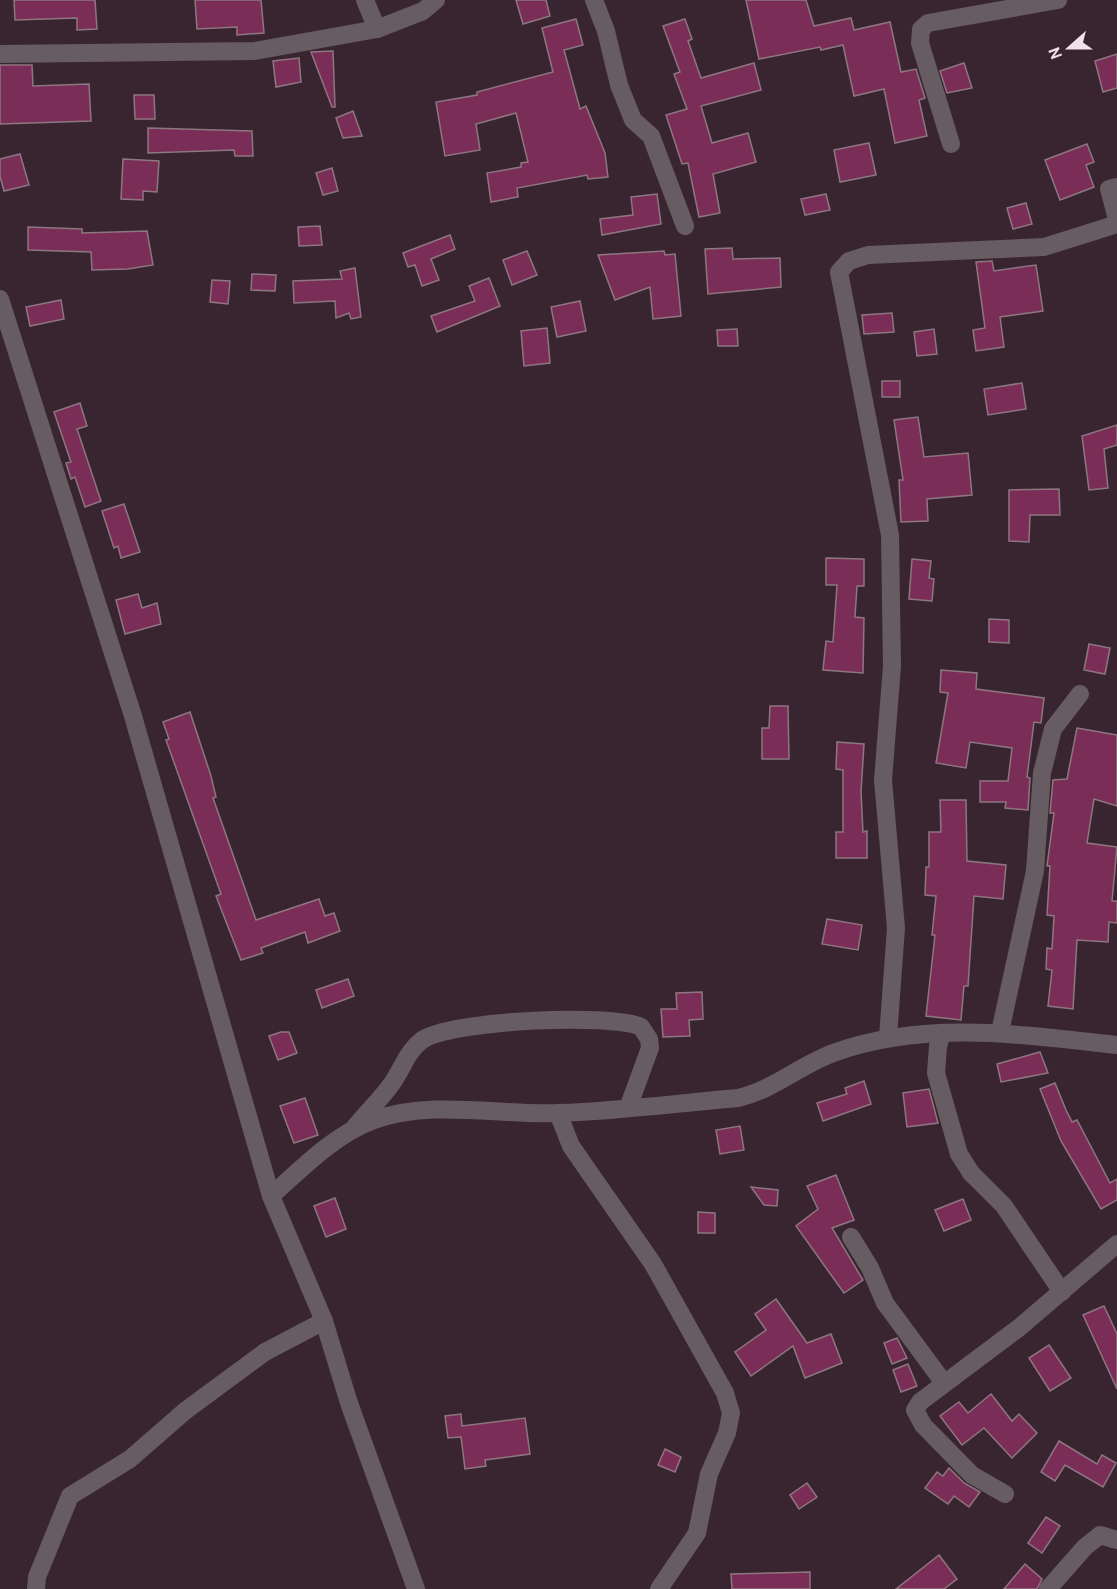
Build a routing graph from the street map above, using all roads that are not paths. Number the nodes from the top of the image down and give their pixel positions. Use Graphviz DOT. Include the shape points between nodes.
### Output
graph roads {
  1 [pos="365,0"];
  2 [pos="436,0"];
  3 [pos="594,0"];
  4 [pos="1058,0"];
  5 [pos="377,29"];
  6 [pos="0,54"];
  7 [pos="951,144"];
  8 [pos="1117,186"];
  9 [pos="1117,219"];
  10 [pos="1117,224"];
  11 [pos="685,226"];
  12 [pos="0,299"];
  13 [pos="1080,694"];
  14 [pos="1000,1032"];
  15 [pos="942,1033"];
  16 [pos="888,1037"];
  17 [pos="1117,1046"];
  18 [pos="628,1108"];
  19 [pos="558,1113"];
  20 [pos="350,1133"];
  21 [pos="271,1196"];
  22 [pos="851,1237"];
  23 [pos="1117,1244"];
  24 [pos="1062,1292"];
  25 [pos="324,1322"];
  26 [pos="944,1383"];
  27 [pos="1005,1494"];
  28 [pos="1117,1540"];
  29 [pos="36,1589"];
  30 [pos="416,1589"];
  31 [pos="659,1589"];
  32 [pos="1048,1589"];
  1 -- 5 [label="street"];
  2 -- 5 [label="street" via="423,11"];
  3 -- 11 [label="street" via="633,120 651,136"];
  4 -- 7 [label="street" via="928,23 921,29 920,43"];
  5 -- 6 [label="street" via="255,51"];
  8 -- 9 [label="street" via="1109,189"];
  10 -- 16 [label="street" via="1044,247 868,255 849,261 839,272 890,535 892,666 883,780 896,928"];
  12 -- 21 [label="street" via="133,716"];
  13 -- 14 [label="street" via="1053,729 1042,772 1035,871"];
  14 -- 15 [label="street"];
  14 -- 17 [label="street"];
  15 -- 16 [label="street"];
  15 -- 24 [label="street" via="936,1073 958,1154 1004,1206"];
  16 -- 18 [label="street" via="814,1060 753,1095"];
  18 -- 19 [label="street"];
  18 -- 20 [label="street" via="650,1048 641,1027 620,1022 574,1021 486,1024 454,1028 423,1040"];
  19 -- 20 [label="street" via="446,1108 381,1119"];
  19 -- 31 [label="street" via="572,1146 654,1264 725,1393 731,1413 727,1433 709,1474 697,1533"];
  20 -- 21 [label="street" via="310,1160"];
  21 -- 25 [label="street"];
  22 -- 26 [label="street" via="885,1303"];
  23 -- 24 [label="street"];
  24 -- 26 [label="street"];
  25 -- 29 [label="street" via="265,1352 185,1411 130,1459 70,1496 37,1577"];
  25 -- 30 [label="street"];
  26 -- 27 [label="street" via="920,1402 915,1410 918,1419 972,1474"];
  28 -- 32 [label="street" via="1100,1535"];
}
